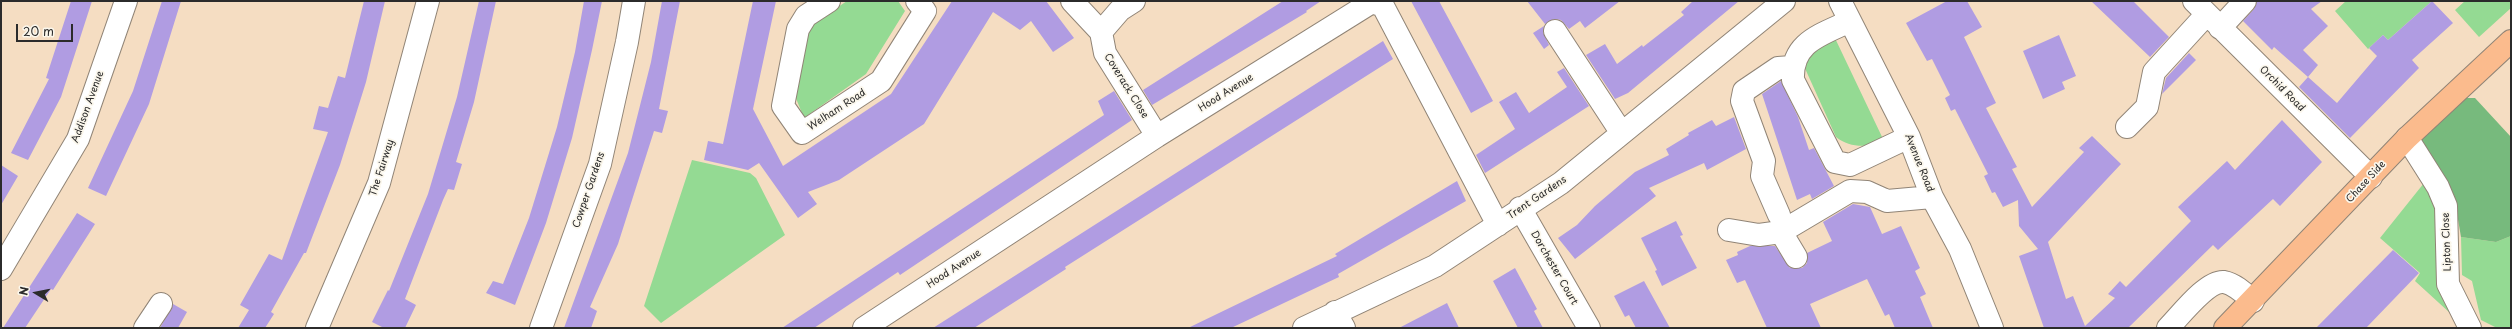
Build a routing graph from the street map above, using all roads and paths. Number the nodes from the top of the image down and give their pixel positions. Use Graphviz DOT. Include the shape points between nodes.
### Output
graph roads {
  1 [pos="126,1"];
  2 [pos="428,1"];
  3 [pos="634,1"];
  4 [pos="829,1"];
  5 [pos="1072,1"];
  6 [pos="1134,1"];
  7 [pos="1784,1"];
  8 [pos="1840,1"];
  9 [pos="2245,1"];
  10 [pos="921,6"];
  11 [pos="2207,15"];
  12 [pos="1850,21"];
  13 [pos="1098,29"];
  14 [pos="1555,31"];
  15 [pos="2511,41"];
  16 [pos="1792,67"];
  17 [pos="2127,127"];
  18 [pos="1621,132"];
  19 [pos="1157,136"];
  20 [pos="1909,137"];
  21 [pos="2407,138"];
  22 [pos="2371,177"];
  23 [pos="1932,197"];
  24 [pos="1520,208"];
  25 [pos="1780,224"];
  26 [pos="1498,225"];
  27 [pos="1729,230"];
  28 [pos="1796,258"];
  29 [pos="1,269"];
  30 [pos="2253,301"];
  31 [pos="161,304"];
  32 [pos="1340,320"];
  33 [pos="145,328"];
  34 [pos="317,328"];
  35 [pos="541,328"];
  36 [pos="864,328"];
  37 [pos="1304,328"];
  38 [pos="1589,328"];
  39 [pos="1992,328"];
  40 [pos="2168,328"];
  41 [pos="2225,328"];
  42 [pos="2470,328"];
  1 -- 29 [label="street, Addison Avenue" via="78,139"];
  2 -- 34 [label="street, The Fairway" via="379,183"];
  3 -- 35 [label="street, Cowper Gardens" via="600,164"];
  4 -- 10 [label="street, Welham Road" via="806,16 798,29 783,106 802,133 882,81"];
  5 -- 13 [label="street"];
  6 -- 13 [label="street"];
  7 -- 18 [label="street, Trent Gardens"];
  8 -- 12 [label="street, Avenue Road"];
  9 -- 11 [label="street"];
  11 -- 17 [label="street" via="2154,72 2147,107"];
  11 -- 22 [label="street, Orchid Road"];
  12 -- 16 [label="street" via="1808,41"];
  12 -- 20 [label="street, Avenue Road"];
  13 -- 19 [label="street, Coverack Close" via="1104,53"];
  14 -- 18 [label="street"];
  15 -- 21 [label="main road, Chase Side"];
  16 -- 20 [label="street" via="1793,80 1835,162 1850,164"];
  16 -- 25 [label="street" via="1778,68 1744,91 1742,101 1764,161 1762,176"];
  18 -- 24 [label="street, Trent Gardens" via="1561,183"];
  19 -- 26 [label="street, Hood Avenue" via="1372,2 1383,6"];
  19 -- 36 [label="street, Hood Avenue"];
  20 -- 23 [label="street, Avenue Road"];
  21 -- 22 [label="main road, Chase Side"];
  21 -- 42 [label="street, Lipton Close" via="2438,187 2446,206 2448,284"];
  22 -- 30 [label="main road, Chase Side"];
  23 -- 25 [label="street" via="1887,201 1867,192 1850,190"];
  23 -- 39 [label="street, Avenue Road" via="1960,249"];
  24 -- 26 [label="street, Trent Gardens"];
  24 -- 38 [label="street, Dorchester Court"];
  25 -- 27 [label="street" via="1759,235"];
  25 -- 28 [label="street"];
  26 -- 32 [label="street, Trent Gardens" via="1435,266"];
  30 -- 40 [label="street" via="2241,290 2225,282 2211,284"];
  30 -- 41 [label="main road, Chase Side"];
  31 -- 33 [label="street"];
  32 -- 37 [label="street, Trent Gardens"];
}
